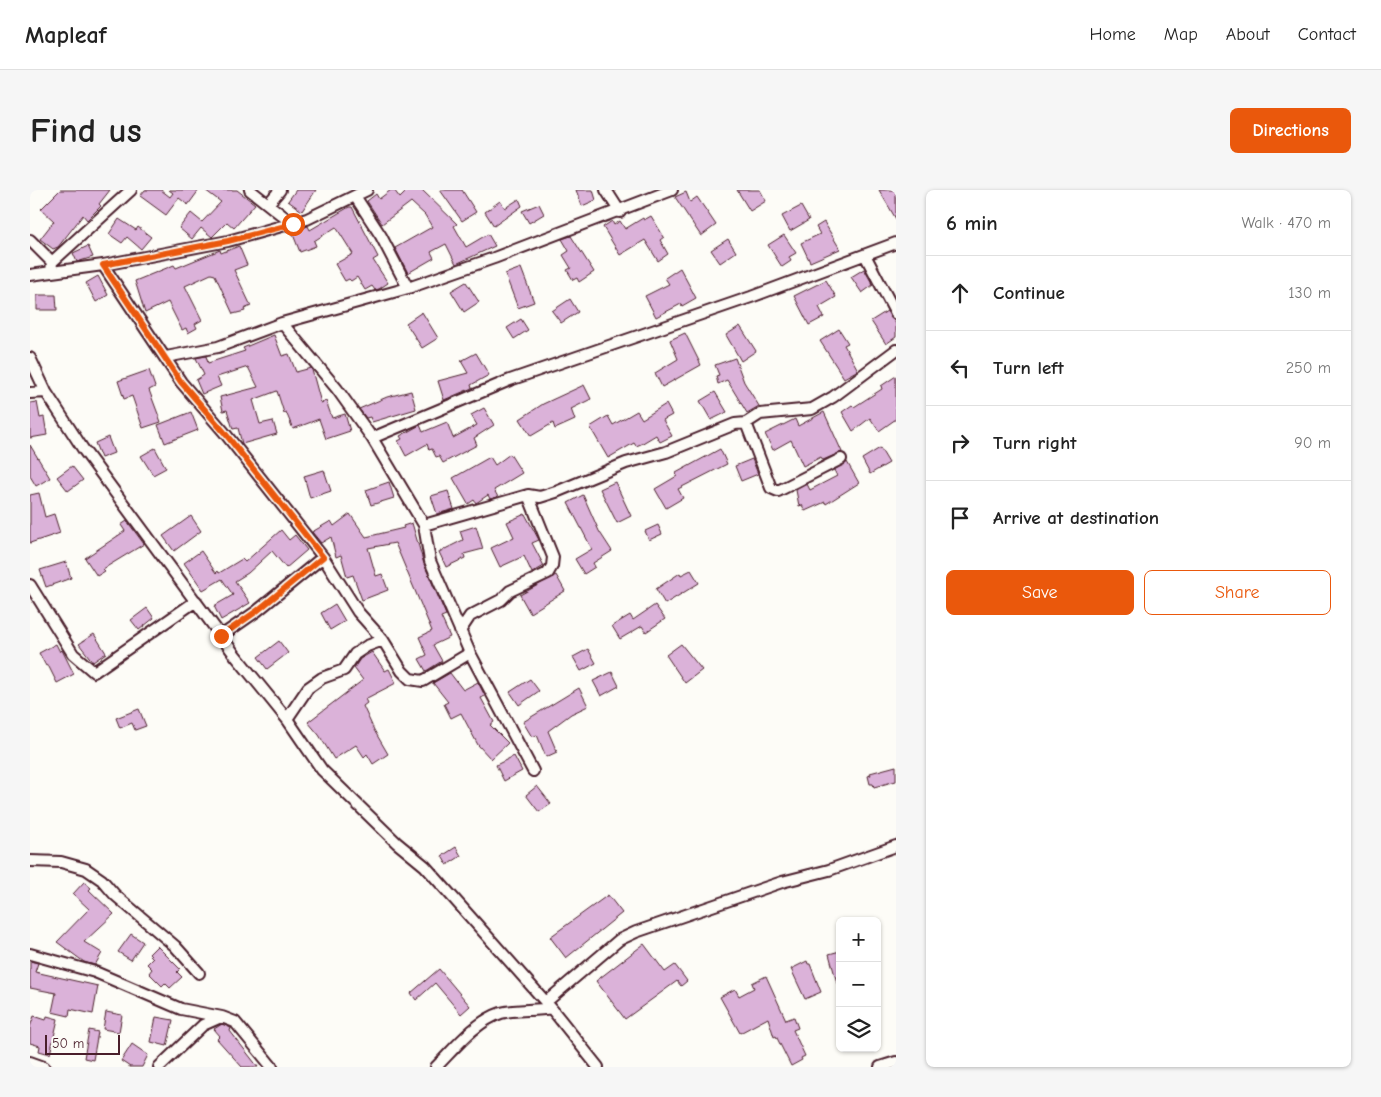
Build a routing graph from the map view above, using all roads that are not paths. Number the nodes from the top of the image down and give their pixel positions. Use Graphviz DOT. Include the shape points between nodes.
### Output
graph roads {
  1 [pos="131,190"];
  2 [pos="250,190"];
  3 [pos="280,190"];
  4 [pos="367,190"];
  5 [pos="606,190"];
  6 [pos="672,190"];
  7 [pos="355,196"];
  8 [pos="268,204"];
  9 [pos="620,212"];
  10 [pos="293,224"];
  11 [pos="30,240"];
  12 [pos="896,243"];
  13 [pos="865,255"];
  14 [pos="103,265"];
  15 [pos="52,267"];
  16 [pos="30,275"];
  17 [pos="408,288"];
  18 [pos="896,314"];
  19 [pos="282,323"];
  20 [pos="896,350"];
  21 [pos="166,357"];
  22 [pos="30,358"];
  23 [pos="46,392"];
  24 [pos="30,393"];
  25 [pos="746,423"];
  26 [pos="372,438"];
  27 [pos="841,459"];
  28 [pos="528,495"];
  29 [pos="424,525"];
  30 [pos="323,557"];
  31 [pos="32,592"];
  32 [pos="196,601"];
  33 [pos="460,631"];
  34 [pos="221,636"];
  35 [pos="384,640"];
  36 [pos="470,652"];
  37 [pos="287,720"];
  38 [pos="533,770"];
  39 [pos="896,846"];
  40 [pos="30,861"];
  41 [pos="30,954"];
  42 [pos="198,973"];
  43 [pos="548,1005"];
  44 [pos="222,1017"];
  45 [pos="30,1062"];
  46 [pos="896,1062"];
  47 [pos="44,1067"];
  48 [pos="159,1067"];
  49 [pos="272,1067"];
  50 [pos="436,1067"];
  51 [pos="598,1067"];
  52 [pos="880,1067"];
  1 -- 15 [label="street"];
  2 -- 8 [label="street"];
  3 -- 8 [label="street"];
  4 -- 7 [label="street"];
  5 -- 9 [label="street"];
  6 -- 9 [label="street"];
  7 -- 10 [label="street"];
  7 -- 17 [label="street" via="381,236"];
  8 -- 10 [label="street"];
  9 -- 17 [label="street"];
  10 -- 14 [label="street" via="228,241"];
  11 -- 15 [label="street"];
  12 -- 13 [label="street"];
  13 -- 18 [label="street"];
  13 -- 26 [label="street" via="510,380"];
  14 -- 15 [label="street"];
  14 -- 21 [label="street"];
  15 -- 16 [label="street"];
  17 -- 19 [label="street"];
  19 -- 21 [label="street" via="218,347"];
  19 -- 26 [label="street" via="337,389"];
  20 -- 25 [label="street" via="812,409 760,414"];
  21 -- 30 [label="street" via="181,382"];
  22 -- 23 [label="street"];
  23 -- 24 [label="street"];
  23 -- 32 [label="street" via="83,449"];
  25 -- 27 [label="street" via="772,488 778,491"];
  25 -- 28 [label="street" via="735,424 666,452 626,463 556,492 540,497"];
  26 -- 29 [label="street"];
  28 -- 29 [label="street"];
  28 -- 33 [label="street" via="553,557 552,566 548,573 510,591 501,600 470,616"];
  29 -- 33 [label="street" via="430,561"];
  30 -- 34 [label="street"];
  30 -- 35 [label="street" via="358,612"];
  31 -- 32 [label="street" via="73,654 94,672"];
  32 -- 34 [label="street"];
  33 -- 36 [label="street"];
  34 -- 37 [label="street"];
  35 -- 36 [label="street" via="402,671 417,681 423,681"];
  35 -- 37 [label="street" via="366,646 344,670 322,678 308,688"];
  36 -- 38 [label="street"];
  37 -- 43 [label="street" via="322,770 425,866"];
  39 -- 43 [label="street" via="636,932 619,940"];
  40 -- 42 [label="street" via="61,862 86,868 175,946"];
  41 -- 44 [label="street" via="95,972 181,1009"];
  43 -- 50 [label="street" via="531,1012 502,1013 492,1017"];
  43 -- 51 [label="street"];
  44 -- 48 [label="street" via="198,1029"];
  44 -- 49 [label="street" via="235,1022"];
  45 -- 47 [label="street"];
  46 -- 52 [label="street"];
}
